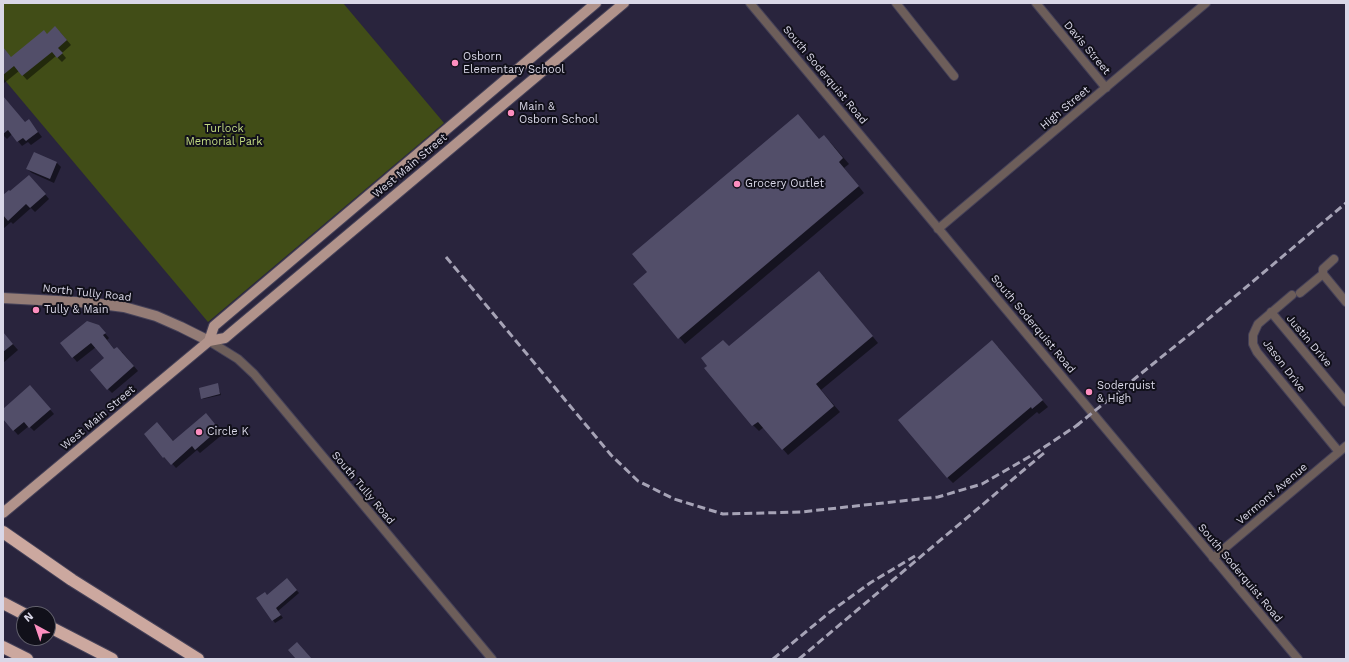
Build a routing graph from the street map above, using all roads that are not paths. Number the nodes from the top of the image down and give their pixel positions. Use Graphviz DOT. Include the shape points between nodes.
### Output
graph roads {
  1 [pos="596,3"];
  2 [pos="624,3"];
  3 [pos="750,3"];
  4 [pos="896,3"];
  5 [pos="1036,3"];
  6 [pos="1206,3"];
  7 [pos="954,76"];
  8 [pos="1106,88"];
  9 [pos="938,229"];
  10 [pos="1334,259"];
  11 [pos="1323,274"];
  12 [pos="3,298"];
  13 [pos="1346,302"];
  14 [pos="1271,312"];
  15 [pos="209,341"];
  16 [pos="1346,402"];
  17 [pos="1346,446"];
  18 [pos="1339,452"];
  19 [pos="3,513"];
  20 [pos="3,532"];
  21 [pos="1213,558"];
  22 [pos="3,603"];
  23 [pos="16,610"];
  24 [pos="56,630"];
  25 [pos="3,647"];
  26 [pos="27,659"];
  27 [pos="112,659"];
  28 [pos="198,659"];
  29 [pos="492,659"];
  30 [pos="1298,659"];
  1 -- 15 [label="main road, West Main Street" via="214,326"];
  2 -- 15 [label="main road, West Main Street" via="232,332 224,338"];
  3 -- 9 [label="street, South Soderquist Road"];
  4 -- 7 [label="street"];
  5 -- 8 [label="street, Davis Street"];
  6 -- 8 [label="street, High Street"];
  8 -- 9 [label="street, High Street"];
  9 -- 21 [label="street, South Soderquist Road"];
  10 -- 11 [label="street, Jason Drive" via="1323,269"];
  11 -- 13 [label="street"];
  11 -- 14 [label="street, Jason Drive"];
  12 -- 15 [label="street, North Tully Road" via="124,307 156,316"];
  14 -- 16 [label="street, Justin Drive"];
  14 -- 18 [label="street, Jason Drive" via="1256,328 1254,348"];
  15 -- 19 [label="main road, West Main Street"];
  15 -- 29 [label="street, South Tully Road" via="238,359 254,374"];
  17 -- 18 [label="street, Vermont Avenue"];
  18 -- 21 [label="street, Vermont Avenue"];
  20 -- 28 [label="highway" via="72,580"];
  21 -- 30 [label="street, South Soderquist Road"];
  22 -- 23 [label="highway"];
  24 -- 27 [label="highway"];
  25 -- 26 [label="highway"];
}
